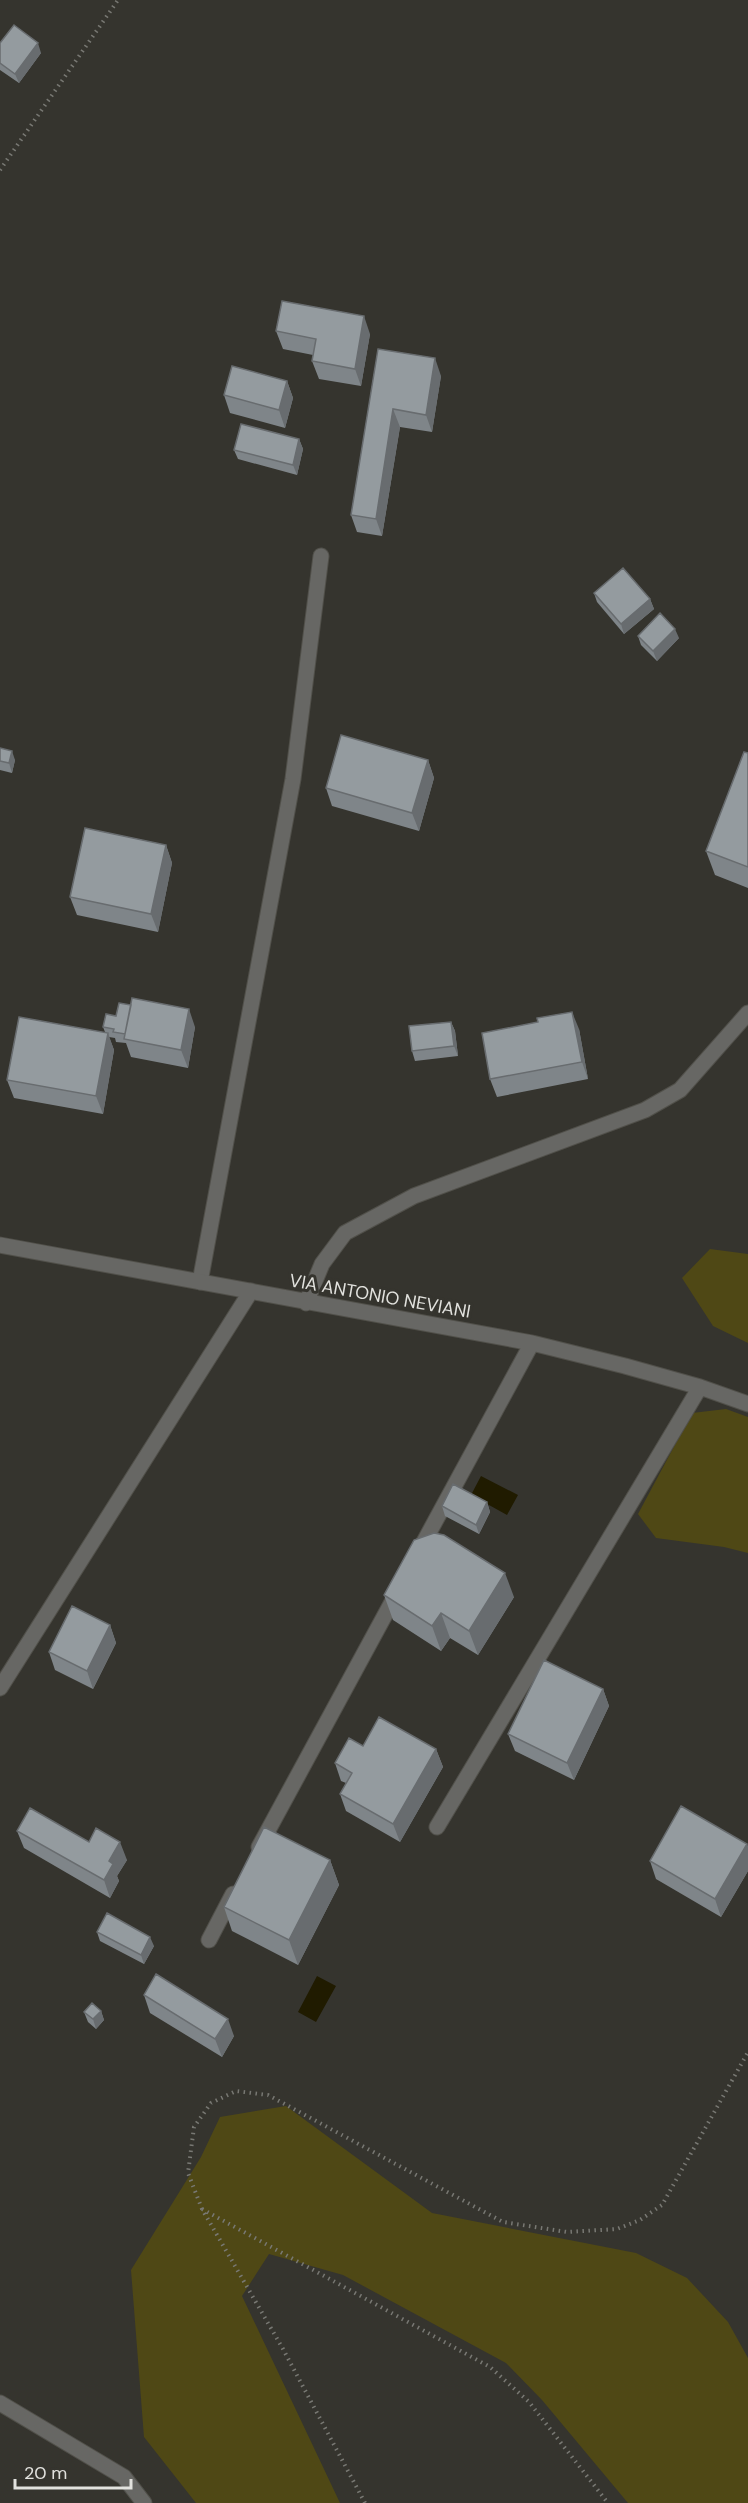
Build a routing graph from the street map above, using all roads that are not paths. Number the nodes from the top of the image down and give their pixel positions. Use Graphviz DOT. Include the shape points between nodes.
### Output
graph roads {
  1 [pos="321,556"];
  2 [pos="748,1013"];
  3 [pos="0,1245"];
  4 [pos="200,1282"];
  5 [pos="251,1292"];
  6 [pos="306,1303"];
  7 [pos="532,1343"];
  8 [pos="700,1387"];
  9 [pos="748,1404"];
  10 [pos="0,1688"];
  11 [pos="437,1827"];
  12 [pos="254,1856"];
  13 [pos="243,1877"];
  14 [pos="209,1940"];
  15 [pos="0,2403"];
  16 [pos="144,2503"];
  1 -- 4 [label="street" via="292,779"];
  2 -- 6 [label="street" via="680,1090 645,1110 414,1196 345,1233 322,1264"];
  3 -- 4 [label="street, VIA ANTONIO NEVIANI"];
  4 -- 5 [label="street, VIA ANTONIO NEVIANI"];
  5 -- 6 [label="street, VIA ANTONIO NEVIANI"];
  5 -- 10 [label="street"];
  6 -- 7 [label="street, VIA ANTONIO NEVIANI"];
  7 -- 8 [label="street, VIA ANTONIO NEVIANI"];
  7 -- 12 [label="street"];
  8 -- 9 [label="street, VIA ANTONIO NEVIANI"];
  8 -- 11 [label="street"];
  13 -- 14 [label="street"];
  15 -- 16 [label="street" via="124,2477"];
}
